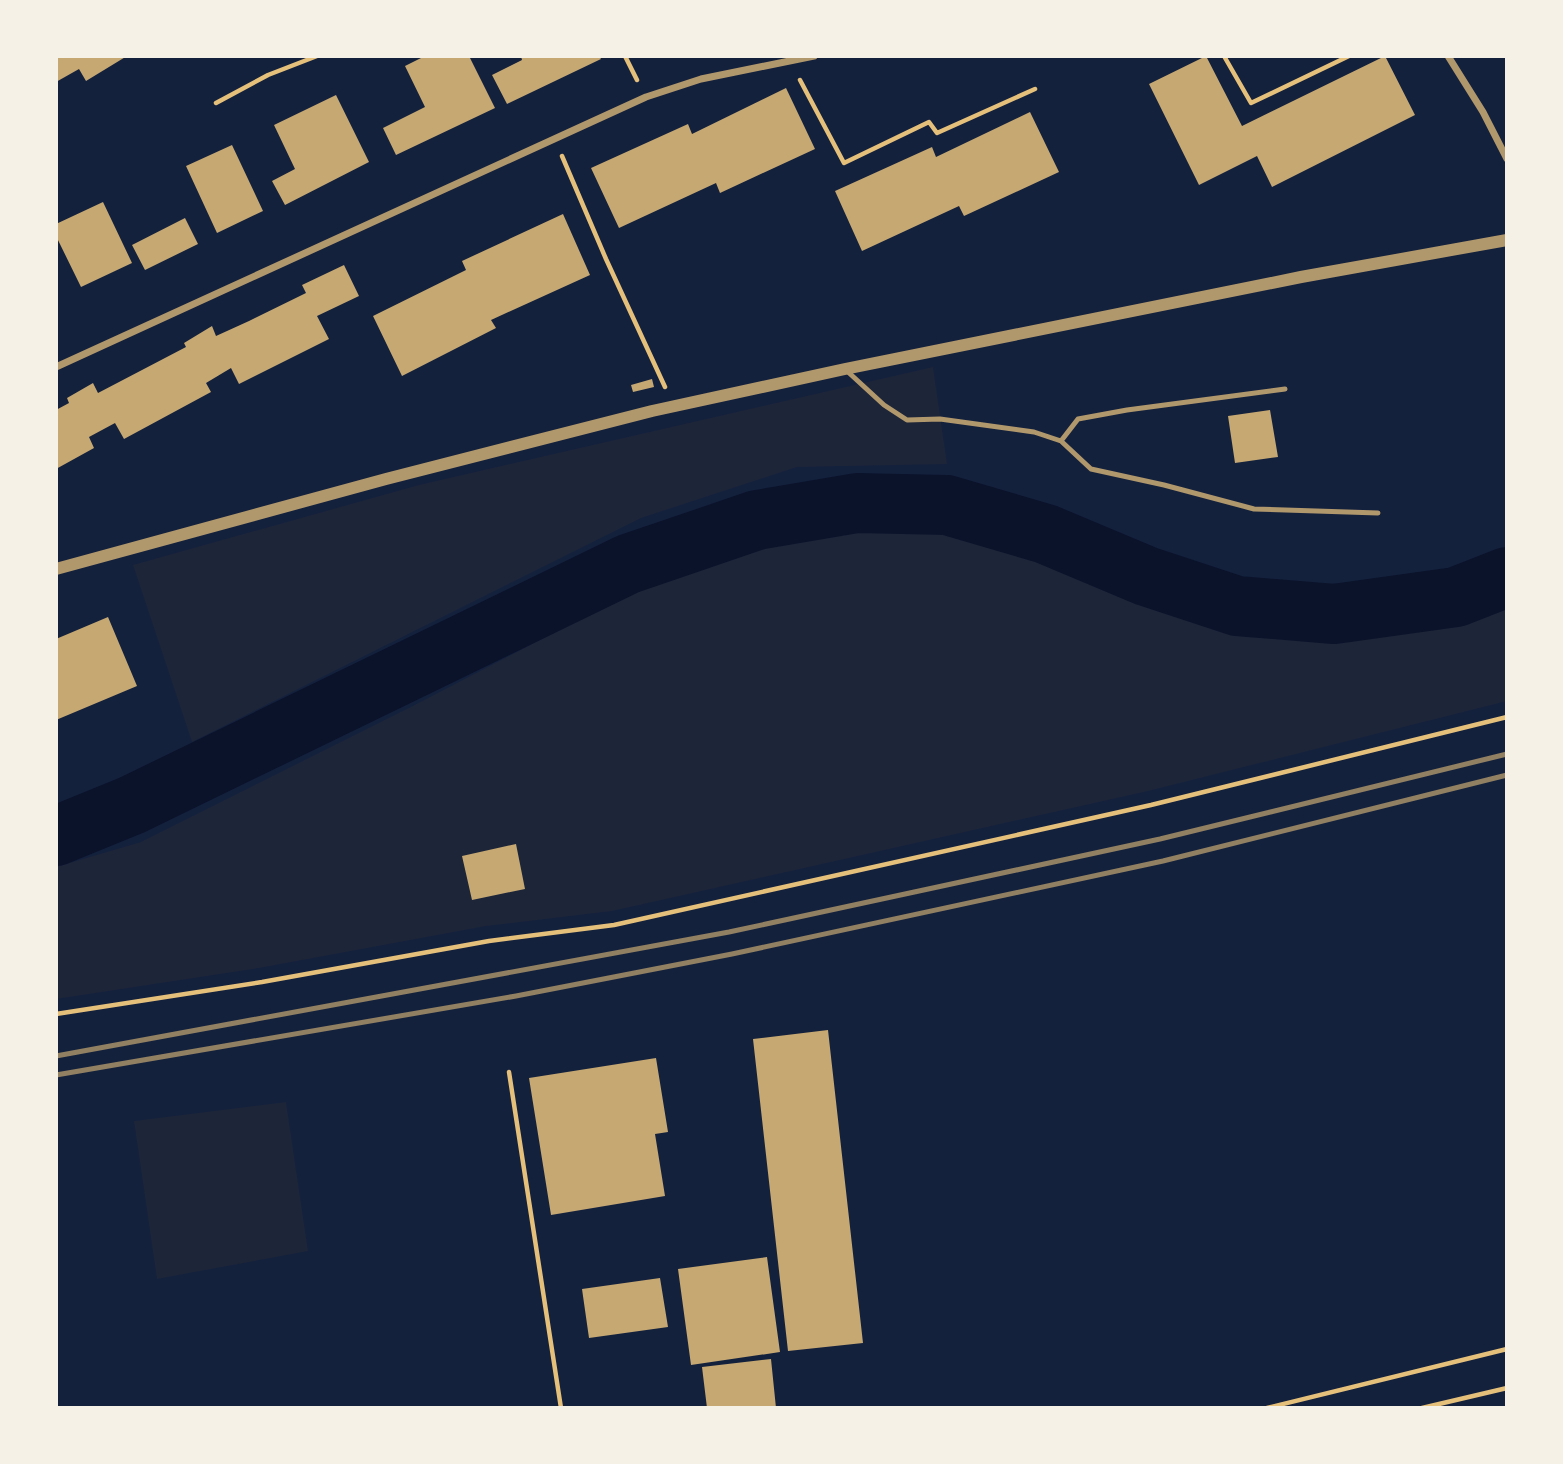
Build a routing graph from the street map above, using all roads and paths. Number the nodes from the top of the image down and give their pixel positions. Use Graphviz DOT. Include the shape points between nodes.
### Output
graph roads {
  1 [pos="317,56"];
  2 [pos="625,56"];
  3 [pos="814,56"];
  4 [pos="1224,56"];
  5 [pos="1349,56"];
  6 [pos="1448,56"];
  7 [pos="789,61"];
  8 [pos="629,63"];
  9 [pos="1035,89"];
  10 [pos="216,103"];
  11 [pos="555,138"];
  12 [pos="1507,159"];
  13 [pos="1507,240"];
  14 [pos="56,367"];
  15 [pos="845,369"];
  16 [pos="1285,389"];
  17 [pos="673,408"];
  18 [pos="1061,441"];
  19 [pos="1378,513"];
  20 [pos="56,569"];
  21 [pos="1507,716"];
  22 [pos="56,1014"];
  23 [pos="509,1072"];
  24 [pos="1507,1349"];
  25 [pos="1507,1388"];
  26 [pos="561,1408"];
  27 [pos="1267,1408"];
  28 [pos="1422,1408"];
  1 -- 10 [label="path"];
  2 -- 8 [label="path"];
  3 -- 7 [label="street"];
  4 -- 5 [label="path" via="1251,103"];
  6 -- 12 [label="street"];
  7 -- 9 [label="path" via="844,163 929,122 937,133"];
  7 -- 11 [label="street" via="646,97"];
  11 -- 14 [label="street"];
  11 -- 17 [label="path"];
  13 -- 15 [label="street"];
  15 -- 17 [label="street"];
  15 -- 18 [label="lane" via="907,420 940,419 1034,432"];
  16 -- 18 [label="lane" via="1078,419"];
  17 -- 20 [label="street" via="386,479"];
  18 -- 19 [label="lane" via="1091,469 1254,509"];
  21 -- 22 [label="path" via="1151,806 614,925 489,941"];
  23 -- 26 [label="path"];
  24 -- 27 [label="path"];
  25 -- 28 [label="path"];
}
